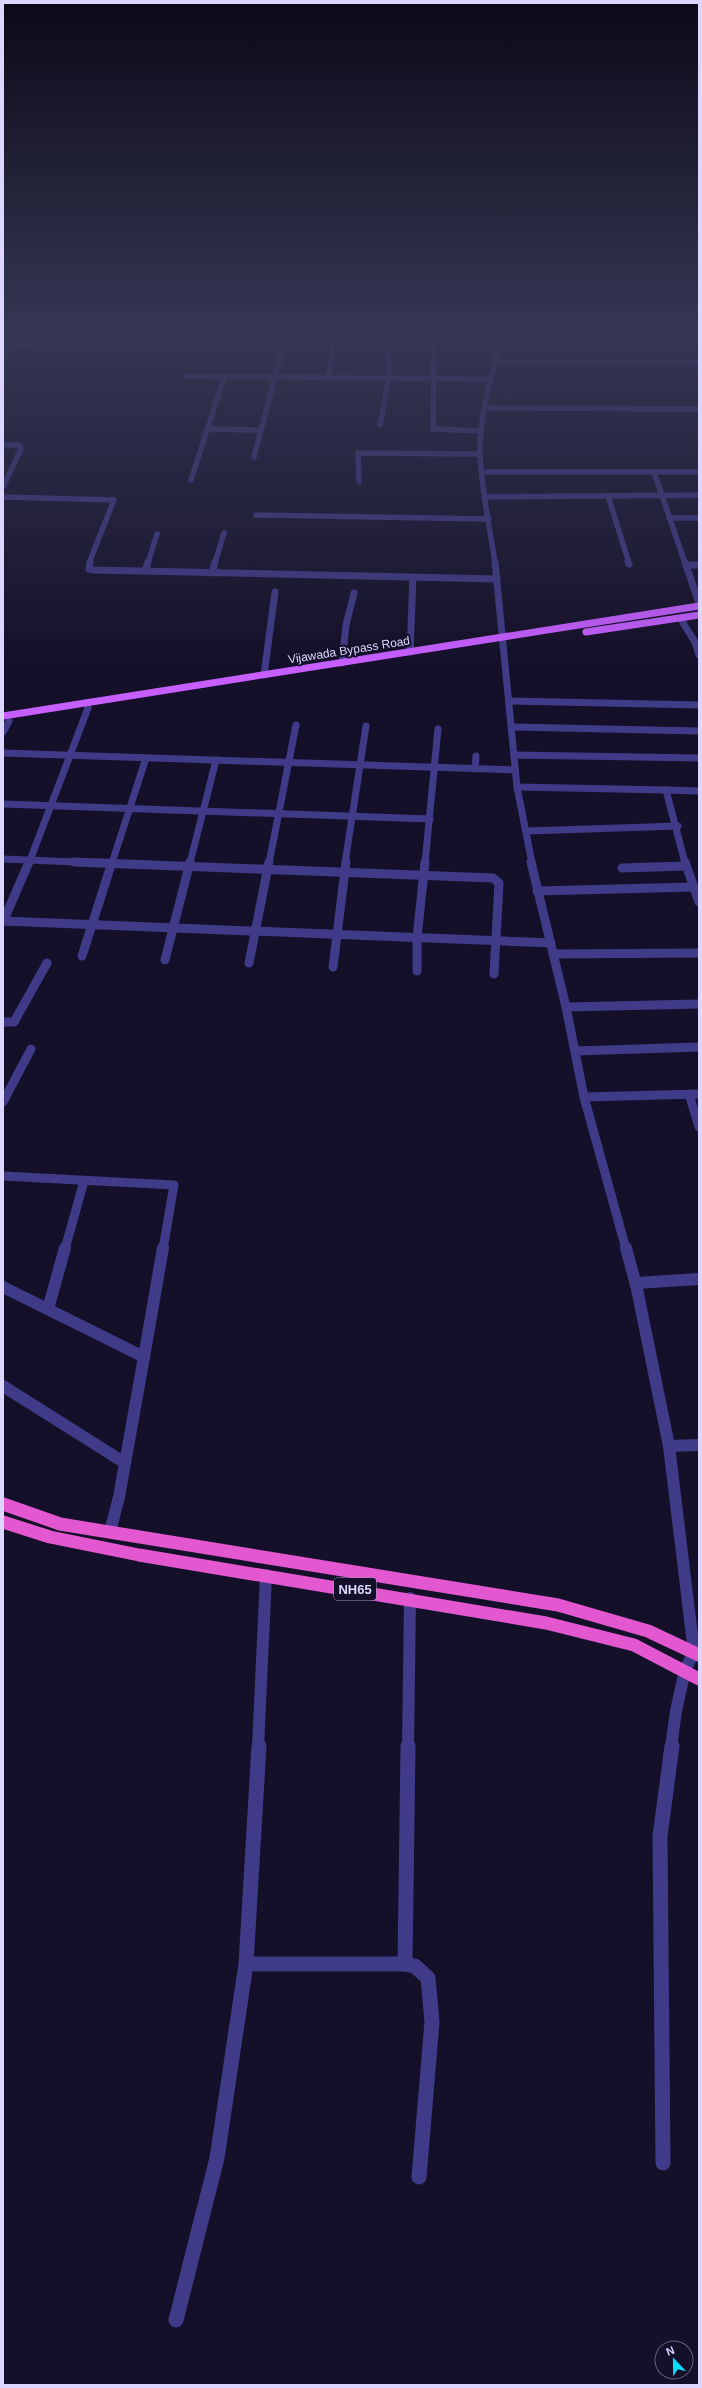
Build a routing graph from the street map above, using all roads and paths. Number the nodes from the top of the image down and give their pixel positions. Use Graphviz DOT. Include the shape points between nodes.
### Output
graph roads {
  1 [pos="204,441"];
  2 [pos="258,441"];
  3 [pos="481,441"];
  4 [pos="3,445"];
  5 [pos="480,454"];
  6 [pos="254,458"];
  7 [pos="482,472"];
  8 [pos="654,472"];
  9 [pos="699,472"];
  10 [pos="191,480"];
  11 [pos="359,481"];
  12 [pos="3,487"];
  13 [pos="664,495"];
  14 [pos="699,495"];
  15 [pos="608,496"];
  16 [pos="486,497"];
  17 [pos="3,498"];
  18 [pos="256,515"];
  19 [pos="668,518"];
  20 [pos="699,518"];
  21 [pos="488,519"];
  22 [pos="224,533"];
  23 [pos="157,534"];
  24 [pos="629,564"];
  25 [pos="686,565"];
  26 [pos="699,565"];
  27 [pos="145,571"];
  28 [pos="212,573"];
  29 [pos="413,578"];
  30 [pos="497,579"];
  31 [pos="275,592"];
  32 [pos="354,594"];
  33 [pos="699,603"];
  34 [pos="699,606"];
  35 [pos="699,615"];
  36 [pos="680,618"];
  37 [pos="504,641"];
  38 [pos="697,642"];
  39 [pos="410,652"];
  40 [pos="699,655"];
  41 [pos="342,663"];
  42 [pos="264,675"];
  43 [pos="510,701"];
  44 [pos="88,705"];
  45 [pos="699,705"];
  46 [pos="5,719"];
  47 [pos="296,725"];
  48 [pos="366,726"];
  49 [pos="512,727"];
  50 [pos="438,728"];
  51 [pos="699,731"];
  52 [pos="3,732"];
  53 [pos="3,753"];
  54 [pos="514,755"];
  55 [pos="70,756"];
  56 [pos="476,756"];
  57 [pos="146,758"];
  58 [pos="699,758"];
  59 [pos="216,760"];
  60 [pos="288,763"];
  61 [pos="359,765"];
  62 [pos="434,768"];
  63 [pos="475,769"];
  64 [pos="515,770"];
  65 [pos="517,787"];
  66 [pos="666,790"];
  67 [pos="699,791"];
  68 [pos="3,804"];
  69 [pos="50,806"];
  70 [pos="129,809"];
  71 [pos="203,810"];
  72 [pos="279,814"];
  73 [pos="352,817"];
  74 [pos="430,820"];
  75 [pos="678,826"];
  76 [pos="527,831"];
  77 [pos="3,859"];
  78 [pos="30,860"];
  79 [pos="113,862"];
  80 [pos="190,866"];
  81 [pos="686,866"];
  82 [pos="622,868"];
  83 [pos="269,869"];
  84 [pos="344,872"];
  85 [pos="424,875"];
  86 [pos="699,879"];
  87 [pos="691,883"];
  88 [pos="537,890"];
  89 [pos="699,902"];
  90 [pos="3,922"];
  91 [pos="91,926"];
  92 [pos="171,929"];
  93 [pos="255,932"];
  94 [pos="335,935"];
  95 [pos="417,938"];
  96 [pos="496,941"];
  97 [pos="551,943"];
  98 [pos="699,953"];
  99 [pos="553,954"];
  100 [pos="82,956"];
  101 [pos="165,960"];
  102 [pos="47,963"];
  103 [pos="249,963"];
  104 [pos="332,967"];
  105 [pos="417,971"];
  106 [pos="494,974"];
  107 [pos="699,1004"];
  108 [pos="566,1007"];
  109 [pos="3,1022"];
  110 [pos="699,1047"];
  111 [pos="31,1049"];
  112 [pos="575,1050"];
  113 [pos="688,1094"];
  114 [pos="699,1094"];
  115 [pos="584,1097"];
  116 [pos="3,1102"];
  117 [pos="699,1127"];
  118 [pos="3,1176"];
  119 [pos="84,1181"];
  120 [pos="699,1279"];
  121 [pos="636,1283"];
  122 [pos="3,1287"];
  123 [pos="48,1309"];
  124 [pos="144,1357"];
  125 [pos="3,1386"];
  126 [pos="699,1445"];
  127 [pos="669,1446"];
  128 [pos="125,1463"];
  129 [pos="3,1504"];
  130 [pos="3,1522"];
  131 [pos="110,1532"];
  132 [pos="266,1575"];
  133 [pos="410,1598"];
  134 [pos="696,1653"];
  135 [pos="685,1670"];
  136 [pos="699,1679"];
  137 [pos="246,1964"];
  138 [pos="405,1964"];
  139 [pos="663,2163"];
  140 [pos="419,2177"];
  141 [pos="176,2320"];
  1 -- 10 [label="street"];
  2 -- 6 [label="street"];
  3 -- 5 [label="street"];
  4 -- 12 [label="street" via="19,445 21,449"];
  5 -- 7 [label="street"];
  5 -- 11 [label="street" via="358,453"];
  7 -- 8 [label="street"];
  7 -- 16 [label="street"];
  8 -- 9 [label="street"];
  8 -- 13 [label="street"];
  13 -- 14 [label="street"];
  13 -- 15 [label="street"];
  13 -- 19 [label="street"];
  15 -- 16 [label="street"];
  15 -- 24 [label="street"];
  16 -- 21 [label="street"];
  17 -- 27 [label="street" via="114,500 88,567 94,570"];
  18 -- 21 [label="street"];
  19 -- 20 [label="street"];
  19 -- 25 [label="street"];
  21 -- 30 [label="street"];
  22 -- 28 [label="street"];
  23 -- 27 [label="street"];
  25 -- 26 [label="street"];
  25 -- 33 [label="street"];
  27 -- 28 [label="street"];
  28 -- 29 [label="street"];
  29 -- 30 [label="street"];
  29 -- 39 [label="street"];
  30 -- 37 [label="street"];
  31 -- 42 [label="street"];
  32 -- 41 [label="street" via="346,626"];
  34 -- 37 [label="main road, Vijawada Bypass Road"];
  35 -- 36 [label="main road, Vijawada Bypass Road"];
  36 -- 37 [label="main road, Vijawada Bypass Road"];
  36 -- 38 [label="street"];
  37 -- 39 [label="main road, Vijawada Bypass Road"];
  37 -- 43 [label="street"];
  37 -- 44 [label="main road, Vijawada Bypass Road"];
  38 -- 40 [label="street"];
  39 -- 41 [label="main road, Vijawada Bypass Road"];
  41 -- 42 [label="main road, Vijawada Bypass Road"];
  42 -- 44 [label="main road, Vijawada Bypass Road"];
  43 -- 45 [label="street"];
  43 -- 49 [label="street"];
  44 -- 46 [label="main road, Vijawada Bypass Road"];
  44 -- 55 [label="street"];
  46 -- 52 [label="street"];
  47 -- 60 [label="street"];
  48 -- 61 [label="street"];
  49 -- 51 [label="street"];
  49 -- 54 [label="street"];
  50 -- 62 [label="street"];
  53 -- 55 [label="street"];
  54 -- 58 [label="street"];
  54 -- 64 [label="street"];
  55 -- 57 [label="street"];
  55 -- 69 [label="street"];
  56 -- 63 [label="street"];
  57 -- 59 [label="street"];
  57 -- 70 [label="street"];
  59 -- 60 [label="street"];
  59 -- 71 [label="street"];
  60 -- 61 [label="street"];
  60 -- 72 [label="street"];
  61 -- 62 [label="street"];
  61 -- 73 [label="street"];
  62 -- 63 [label="street"];
  62 -- 74 [label="street"];
  63 -- 64 [label="street"];
  64 -- 65 [label="street"];
  65 -- 66 [label="street"];
  65 -- 76 [label="street"];
  66 -- 67 [label="street"];
  66 -- 75 [label="street"];
  68 -- 69 [label="street"];
  69 -- 70 [label="street"];
  69 -- 78 [label="street"];
  70 -- 71 [label="street"];
  70 -- 79 [label="street"];
  71 -- 72 [label="street"];
  71 -- 80 [label="street"];
  72 -- 73 [label="street"];
  72 -- 83 [label="street"];
  73 -- 74 [label="street"];
  73 -- 84 [label="street"];
  74 -- 85 [label="street"];
  75 -- 76 [label="street"];
  75 -- 81 [label="street"];
  76 -- 88 [label="street"];
  77 -- 78 [label="street"];
  78 -- 79 [label="street"];
  78 -- 90 [label="street"];
  79 -- 80 [label="street"];
  79 -- 91 [label="street"];
  80 -- 83 [label="street"];
  80 -- 92 [label="street"];
  81 -- 82 [label="street"];
  81 -- 87 [label="street"];
  83 -- 84 [label="street"];
  83 -- 93 [label="street"];
  84 -- 85 [label="street"];
  84 -- 94 [label="street"];
  85 -- 95 [label="street"];
  85 -- 96 [label="street" via="496,879 499,882"];
  86 -- 87 [label="street"];
  87 -- 88 [label="street"];
  87 -- 89 [label="street"];
  88 -- 97 [label="street"];
  90 -- 91 [label="street"];
  91 -- 92 [label="street"];
  91 -- 100 [label="street"];
  92 -- 93 [label="street"];
  92 -- 101 [label="street"];
  93 -- 94 [label="street"];
  93 -- 103 [label="street"];
  94 -- 95 [label="street"];
  94 -- 104 [label="street"];
  95 -- 96 [label="street"];
  95 -- 105 [label="street"];
  96 -- 97 [label="street"];
  96 -- 106 [label="street"];
  97 -- 99 [label="street"];
  98 -- 99 [label="street"];
  99 -- 108 [label="street"];
  102 -- 109 [label="street" via="14,1022"];
  107 -- 108 [label="street"];
  108 -- 112 [label="street"];
  110 -- 112 [label="street"];
  111 -- 116 [label="street"];
  112 -- 115 [label="street"];
  113 -- 114 [label="street"];
  113 -- 115 [label="street"];
  113 -- 117 [label="street"];
  115 -- 121 [label="street"];
  118 -- 119 [label="street"];
  119 -- 123 [label="street"];
  119 -- 124 [label="street" via="174,1185"];
  120 -- 121 [label="street"];
  121 -- 127 [label="street"];
  122 -- 123 [label="street"];
  123 -- 124 [label="street"];
  124 -- 128 [label="street"];
  125 -- 128 [label="street"];
  126 -- 127 [label="street"];
  127 -- 134 [label="street"];
  128 -- 131 [label="street"];
  129 -- 131 [label="highway, NH65" via="60,1524"];
  130 -- 132 [label="highway, NH65" via="50,1537 139,1555"];
  131 -- 134 [label="highway, NH65" via="558,1605 608,1618"];
  132 -- 133 [label="highway, NH65"];
  132 -- 137 [label="street" via="265,1634"];
  133 -- 135 [label="highway, NH65" via="546,1622 602,1636 634,1645"];
  133 -- 138 [label="street"];
  134 -- 135 [label="street"];
  135 -- 136 [label="highway, NH65"];
  135 -- 139 [label="street" via="676,1711 660,1836"];
  137 -- 138 [label="street"];
  137 -- 141 [label="street" via="217,2158"];
  138 -- 140 [label="street" via="416,1966 428,1978 432,2022"];
}
